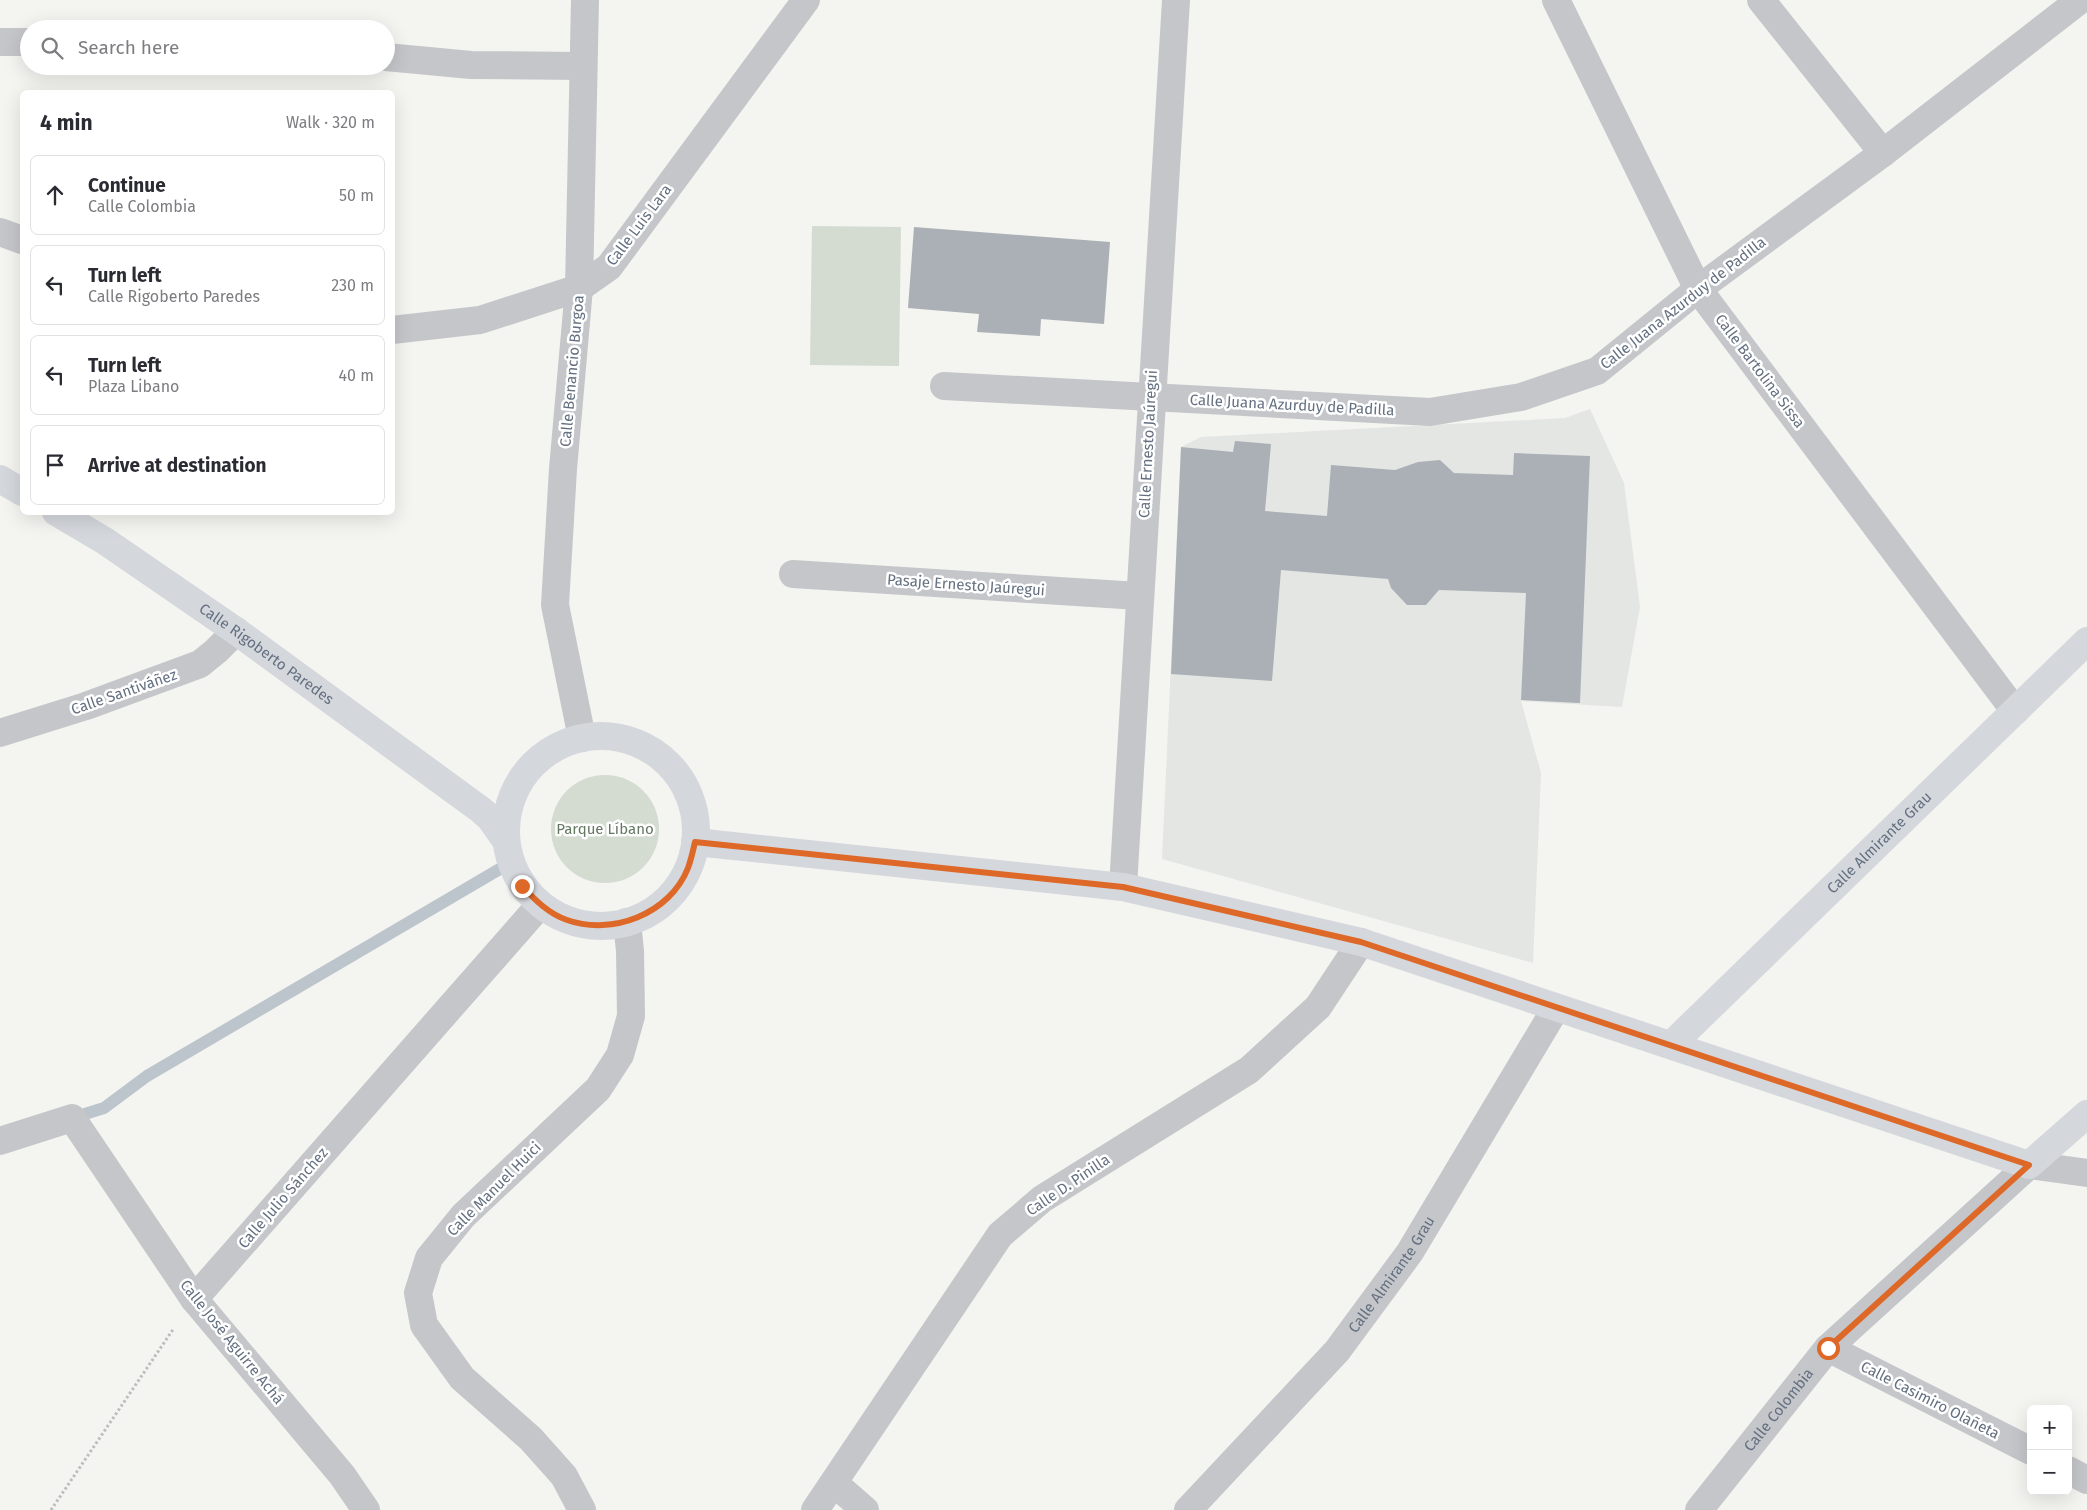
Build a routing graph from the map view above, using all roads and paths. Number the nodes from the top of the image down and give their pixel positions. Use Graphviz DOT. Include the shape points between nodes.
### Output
graph roads {
  1 [pos="585,0"];
  2 [pos="806,0"];
  3 [pos="1176,0"];
  4 [pos="1556,0"];
  5 [pos="1761,0"];
  6 [pos="2080,0"];
  7 [pos="1,42"];
  8 [pos="20,42"];
  9 [pos="395,58"];
  10 [pos="583,66"];
  11 [pos="1884,153"];
  12 [pos="0,232"];
  13 [pos="20,239"];
  14 [pos="579,288"];
  15 [pos="1698,289"];
  16 [pos="395,330"];
  17 [pos="944,386"];
  18 [pos="1151,398"];
  19 [pos="0,479"];
  20 [pos="20,491"];
  21 [pos="61,515"];
  22 [pos="793,574"];
  23 [pos="1139,596"];
  24 [pos="236,631"];
  25 [pos="2087,641"];
  26 [pos="2015,711"];
  27 [pos="0,733"];
  28 [pos="582,738"];
  29 [pos="513,795"];
  30 [pos="470,803"];
  31 [pos="504,838"];
  32 [pos="695,842"];
  33 [pos="1123,887"];
  34 [pos="540,905"];
  35 [pos="627,922"];
  36 [pos="1361,942"];
  37 [pos="1556,1008"];
  38 [pos="1672,1044"];
  39 [pos="2087,1114"];
  40 [pos="0,1141"];
  41 [pos="2029,1165"];
  42 [pos="2087,1173"];
  43 [pos="194,1299"];
  44 [pos="1828,1348"];
  45 [pos="2029,1450"];
  46 [pos="2072,1472"];
  47 [pos="2087,1480"];
  48 [pos="834,1483"];
  49 [pos="51,1510"];
  50 [pos="366,1510"];
  51 [pos="582,1510"];
  52 [pos="815,1510"];
  53 [pos="865,1510"];
  54 [pos="1188,1510"];
  55 [pos="1699,1510"];
  1 -- 10 [label="street, Calle Benancio Burgoa"];
  2 -- 14 [label="street, Calle Luis Lara" via="609,267"];
  3 -- 18 [label="street, Calle Ernesto Jaúregui"];
  4 -- 15 [label="street, Calle Bartolina Sissa"];
  5 -- 11 [label="street"];
  6 -- 11 [label="street, Calle Juana Azurduy de Padilla"];
  7 -- 8 [label="street"];
  9 -- 10 [label="street" via="471,65"];
  10 -- 14 [label="street, Calle Benancio Burgoa"];
  11 -- 15 [label="street, Calle Juana Azurduy de Padilla"];
  12 -- 13 [label="street"];
  14 -- 16 [label="street, Calle Luis Lara" via="480,320"];
  14 -- 28 [label="street, Calle Benancio Burgoa" via="555,605"];
  15 -- 18 [label="street, Calle Juana Azurduy de Padilla" via="1597,371 1521,397 1430,412"];
  15 -- 26 [label="street, Calle Bartolina Sissa"];
  17 -- 18 [label="street, Calle Juana Azurduy de Padilla"];
  18 -- 23 [label="street, Calle Ernesto Jaúregui"];
  19 -- 20 [label="main road"];
  21 -- 24 [label="main road, Calle Rigoberto Paredes" via="105,541"];
  22 -- 23 [label="street, Pasaje Ernesto Jaúregui"];
  23 -- 33 [label="street, Calle Ernesto Jaúregui"];
  24 -- 27 [label="street, Calle Santiváñez" via="200,664 86,706"];
  24 -- 30 [label="main road, Calle Rigoberto Paredes"];
  25 -- 26 [label="main road, Calle Almirante Grau"];
  26 -- 38 [label="main road, Calle Almirante Grau"];
  28 -- 29 [label="main road" via="559,746 540,758 524,775"];
  28 -- 32 [label="main road" via="612,736 641,744 666,761 685,784 695,812"];
  29 -- 30 [label="main road" via="486,804"];
  29 -- 31 [label="main road" via="506,816"];
  30 -- 31 [label="main road, Calle Rigoberto Paredes" via="490,818"];
  31 -- 34 [label="main road" via="510,863 522,886"];
  32 -- 33 [label="main road"];
  32 -- 35 [label="main road" via="688,869 673,893 652,911"];
  33 -- 36 [label="main road"];
  34 -- 35 [label="main road" via="566,920 596,926"];
  34 -- 43 [label="street, Calle Julio Sánchez"];
  35 -- 51 [label="street, Calle Manuel Huici" via="631,1016 620,1055 598,1089 463,1216 429,1258 418,1293 424,1324 462,1378 531,1439 564,1476"];
  36 -- 37 [label="main road"];
  36 -- 48 [label="street, Calle D. Pinilla" via="1318,1008 1249,1070 1042,1199 1000,1235"];
  37 -- 38 [label="main road"];
  37 -- 54 [label="street, Calle Almirante Grau" via="1410,1252 1337,1351"];
  38 -- 41 [label="main road"];
  39 -- 41 [label="main road, Calle Colombia"];
  40 -- 43 [label="street, Calle José Aguirre Achá" via="72,1118"];
  41 -- 42 [label="street"];
  41 -- 44 [label="street, Calle Colombia"];
  43 -- 49 [label="path"];
  43 -- 50 [label="street, Calle José Aguirre Achá" via="342,1475"];
  44 -- 45 [label="street, Calle Casimiro Olañeta"];
  44 -- 55 [label="street, Calle Colombia"];
  46 -- 47 [label="street"];
  48 -- 52 [label="street, Calle D. Pinilla"];
  48 -- 53 [label="street"];
}
